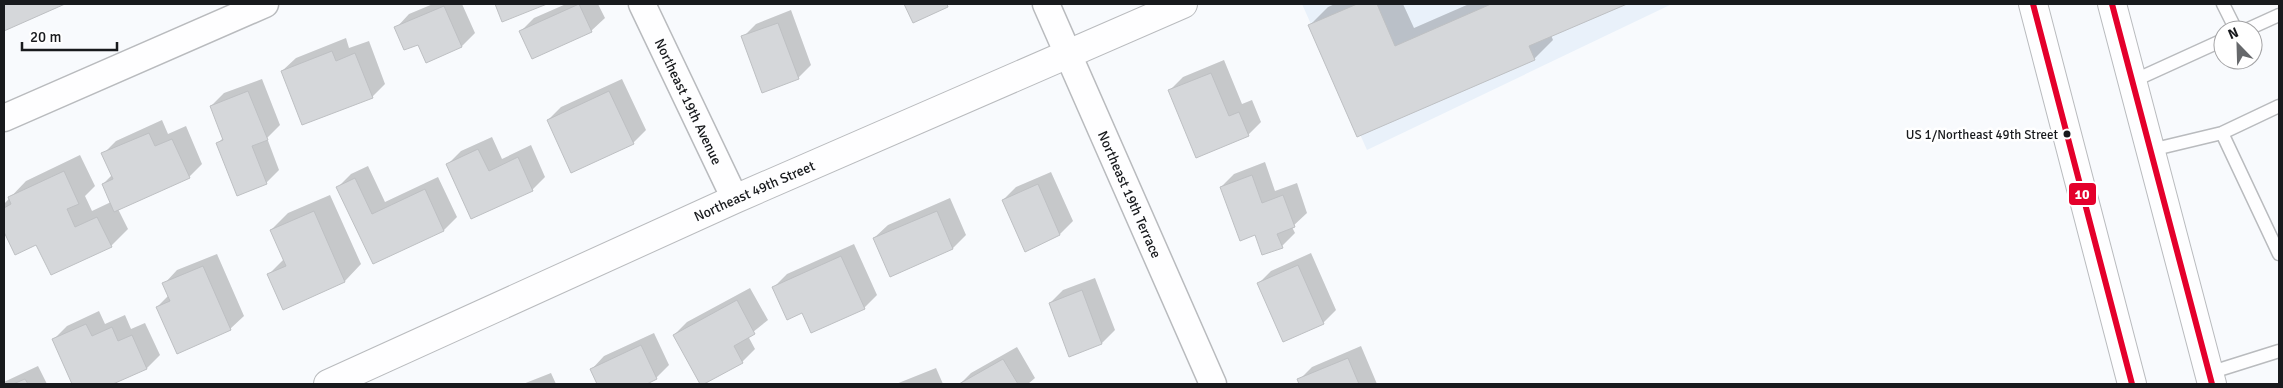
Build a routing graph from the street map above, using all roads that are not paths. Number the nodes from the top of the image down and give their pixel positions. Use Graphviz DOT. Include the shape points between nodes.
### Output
graph roads {
  1 [pos="265,4"];
  2 [pos="642,4"];
  3 [pos="1046,4"];
  4 [pos="1183,4"];
  5 [pos="2033,4"];
  6 [pos="2112,4"];
  7 [pos="2223,4"];
  8 [pos="2279,15"];
  9 [pos="2231,20"];
  10 [pos="2263,22"];
  11 [pos="2213,45"];
  12 [pos="1068,53"];
  13 [pos="2133,81"];
  14 [pos="2279,106"];
  15 [pos="4,118"];
  16 [pos="2222,133"];
  17 [pos="2151,150"];
  18 [pos="735,198"];
  19 [pos="2279,254"];
  20 [pos="2279,352"];
  21 [pos="2210,378"];
  22 [pos="328,384"];
  23 [pos="1213,384"];
  24 [pos="2132,384"];
  1 -- 15 [label="street"];
  2 -- 18 [label="street, Northeast 19th Avenue"];
  3 -- 12 [label="street, Northeast 19th Terrace"];
  4 -- 12 [label="street, Northeast 49th Street"];
  5 -- 24 [label="street"];
  6 -- 13 [label="street"];
  7 -- 9 [label="lane"];
  8 -- 10 [label="lane"];
  11 -- 13 [label="lane"];
  12 -- 18 [label="street, Northeast 49th Street"];
  12 -- 23 [label="street, Northeast 19th Terrace"];
  13 -- 17 [label="street"];
  14 -- 16 [label="lane"];
  16 -- 17 [label="lane"];
  16 -- 19 [label="lane"];
  17 -- 21 [label="street"];
  18 -- 22 [label="street, Northeast 49th Street"];
  20 -- 21 [label="lane"];
}
